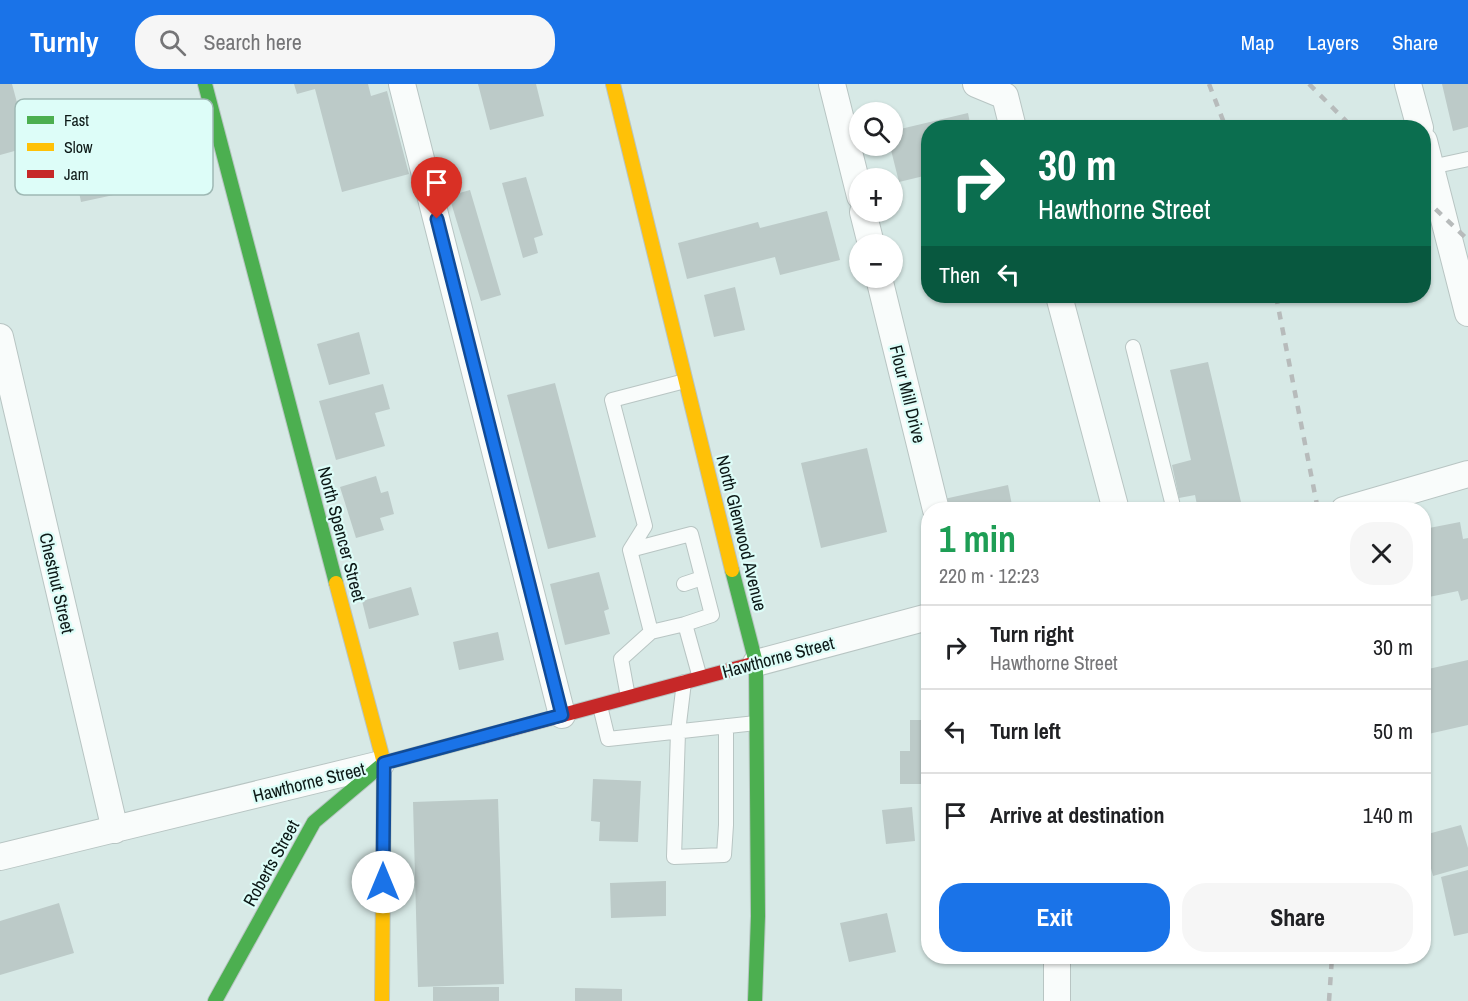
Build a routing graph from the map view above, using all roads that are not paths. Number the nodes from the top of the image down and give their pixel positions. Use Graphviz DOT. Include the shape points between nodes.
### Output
graph roads {
  1 [pos="205,84"];
  2 [pos="402,84"];
  3 [pos="613,84"];
  4 [pos="832,84"];
  5 [pos="976,84"];
  6 [pos="1408,84"];
  7 [pos="209,99"];
  8 [pos="213,114"];
  9 [pos="1011,120"];
  10 [pos="1418,120"];
  11 [pos="1468,159"];
  12 [pos="1431,167"];
  13 [pos="853,168"];
  14 [pos="881,288"];
  15 [pos="1061,303"];
  16 [pos="1468,313"];
  17 [pos="0,337"];
  18 [pos="1133,347"];
  19 [pos="685,381"];
  20 [pos="1468,474"];
  21 [pos="934,502"];
  22 [pos="1114,502"];
  23 [pos="1172,502"];
  24 [pos="1372,502"];
  25 [pos="630,550"];
  26 [pos="712,550"];
  27 [pos="702,579"];
  28 [pos="684,584"];
  29 [pos="724,597"];
  30 [pos="921,619"];
  31 [pos="685,624"];
  32 [pos="651,632"];
  33 [pos="756,663"];
  34 [pos="700,678"];
  35 [pos="684,682"];
  36 [pos="628,697"];
  37 [pos="600,705"];
  38 [pos="562,715"];
  39 [pos="756,723"];
  40 [pos="726,726"];
  41 [pos="678,732"];
  42 [pos="384,763"];
  43 [pos="115,830"];
  44 [pos="741,843"];
  45 [pos="0,857"];
  46 [pos="1057,964"];
  47 [pos="215,1001"];
  48 [pos="382,1001"];
  49 [pos="755,1001"];
  50 [pos="1057,1001"];
  1 -- 7 [label="street, North Spencer Street"];
  2 -- 38 [label="street"];
  3 -- 19 [label="street, North Glenwood Avenue"];
  4 -- 13 [label="street"];
  5 -- 9 [label="street" via="1005,96"];
  6 -- 10 [label="street"];
  8 -- 42 [label="street, North Spencer Street"];
  11 -- 12 [label="lane"];
  12 -- 16 [label="street"];
  14 -- 21 [label="street, Flour Mill Drive"];
  15 -- 22 [label="street"];
  17 -- 43 [label="street, Chestnut Street"];
  18 -- 23 [label="lane"];
  19 -- 25 [label="lane" via="612,400 645,526"];
  19 -- 26 [label="street, North Glenwood Avenue"];
  20 -- 24 [label="street"];
  25 -- 26 [label="lane" via="691,534"];
  25 -- 32 [label="lane" via="647,593"];
  26 -- 27 [label="lane"];
  26 -- 29 [label="street, North Glenwood Avenue"];
  27 -- 28 [label="lane"];
  27 -- 29 [label="lane"];
  29 -- 31 [label="lane" via="712,615"];
  29 -- 33 [label="street, North Glenwood Avenue"];
  30 -- 33 [label="street, Hawthorne Street"];
  31 -- 32 [label="lane"];
  31 -- 34 [label="lane"];
  32 -- 36 [label="lane" via="621,659"];
  33 -- 34 [label="street, Hawthorne Street"];
  33 -- 39 [label="street, North Glenwood Avenue"];
  34 -- 35 [label="street, Hawthorne Street"];
  35 -- 36 [label="street, Hawthorne Street"];
  35 -- 41 [label="lane"];
  36 -- 37 [label="street, Hawthorne Street"];
  37 -- 38 [label="street, Hawthorne Street"];
  37 -- 41 [label="lane" via="608,739"];
  38 -- 42 [label="street, Hawthorne Street"];
  39 -- 40 [label="lane"];
  39 -- 44 [label="street, North Glenwood Avenue"];
  40 -- 41 [label="lane"];
  40 -- 44 [label="lane" via="720,759 719,826"];
  41 -- 44 [label="lane" via="680,794 674,857 724,855"];
  42 -- 43 [label="street, Hawthorne Street"];
  42 -- 47 [label="street, Roberts Street" via="314,822"];
  42 -- 48 [label="street, North Spencer Street"];
  43 -- 45 [label="street, Hawthorne Street"];
  44 -- 49 [label="street, North Glenwood Avenue" via="758,916"];
  46 -- 50 [label="street"];
}
